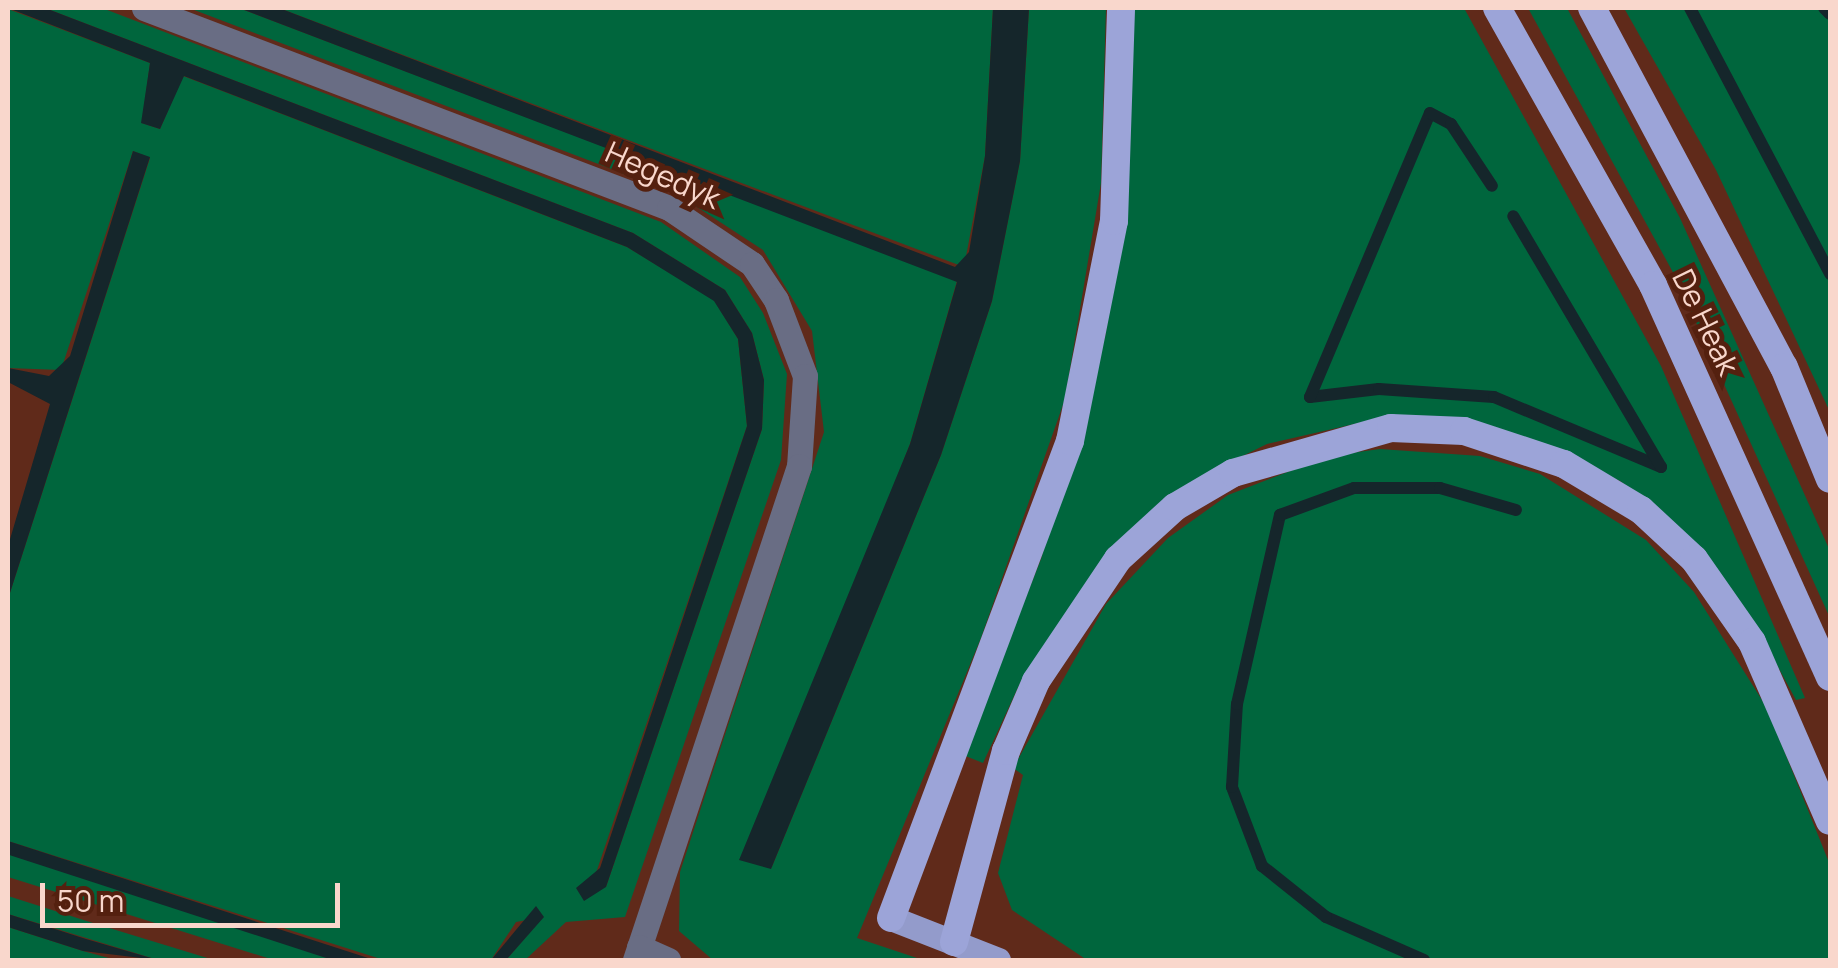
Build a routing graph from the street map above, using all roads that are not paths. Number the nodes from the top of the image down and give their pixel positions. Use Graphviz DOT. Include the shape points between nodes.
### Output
graph roads {
  1 [pos="144,8"];
  2 [pos="1121,8"];
  3 [pos="1497,8"];
  4 [pos="1592,8"];
  5 [pos="1830,479"];
  6 [pos="1830,677"];
  7 [pos="1830,821"];
  8 [pos="891,918"];
  9 [pos="954,942"];
  10 [pos="637,954"];
  11 [pos="668,960"];
  12 [pos="998,960"];
  1 -- 10 [label="street, Hegedyk" via="669,208 752,264 776,300 805,376 799,466"];
  2 -- 8 [label="highway" via="1114,221 1074,423"];
  3 -- 6 [label="highway, De Heak" via="1653,285"];
  4 -- 5 [label="highway, De Heak" via="1784,366"];
  7 -- 9 [label="highway" via="1752,642 1694,559 1641,510 1564,464 1464,432 1390,428 1234,473 1175,508 1118,559 1036,681 1006,750"];
  8 -- 9 [label="main road"];
  9 -- 12 [label="main road"];
  10 -- 11 [label="street"];
}
